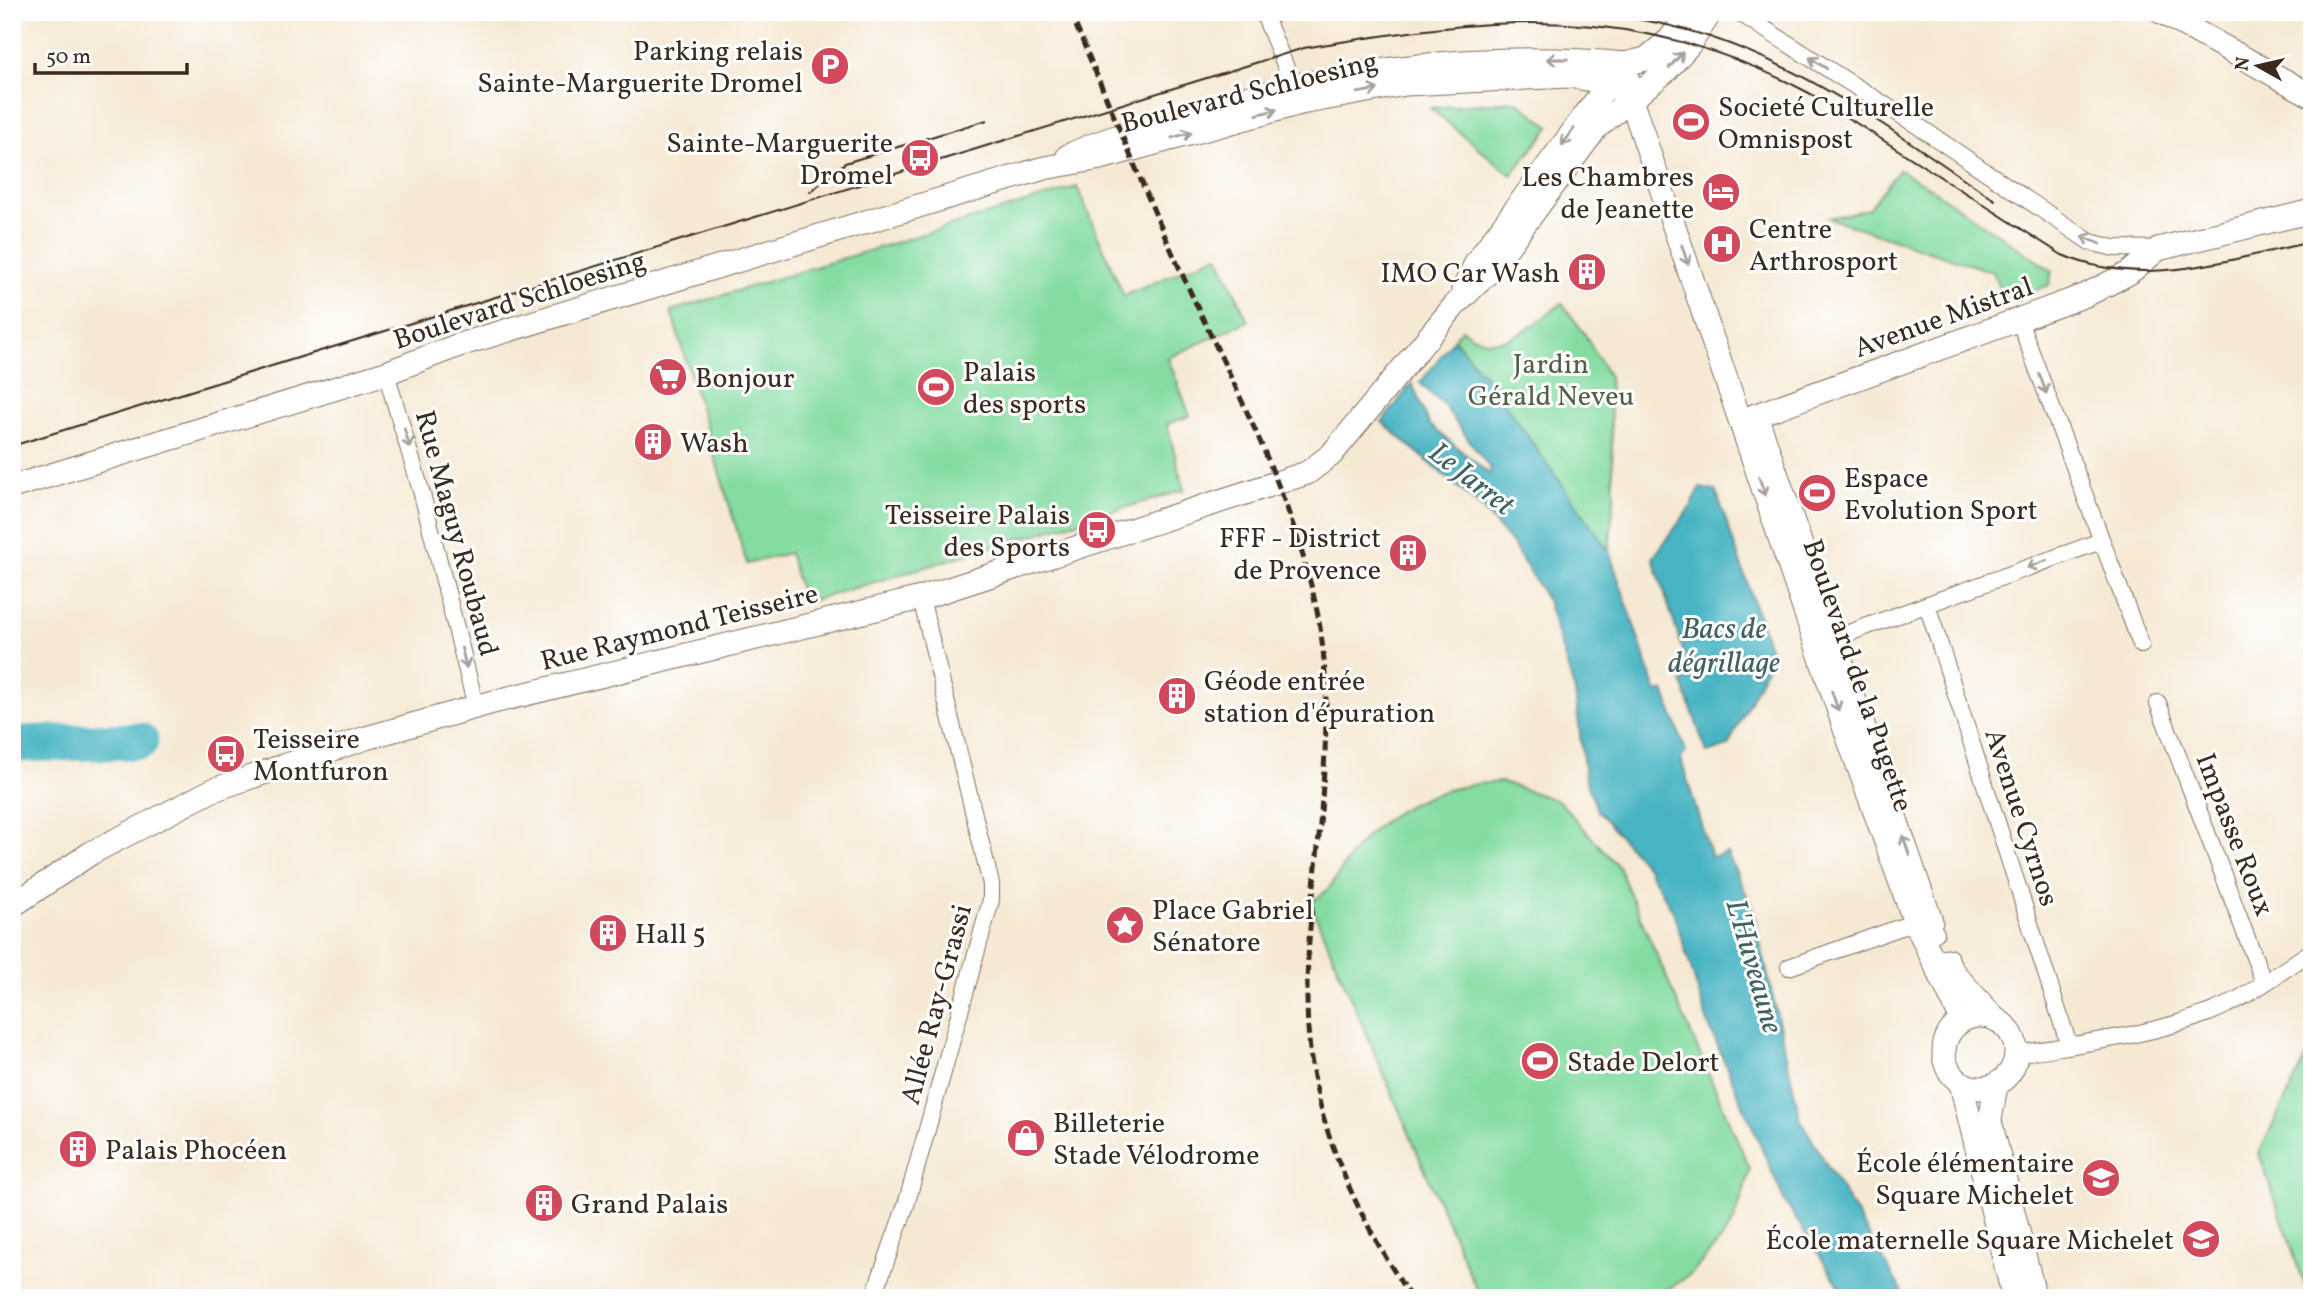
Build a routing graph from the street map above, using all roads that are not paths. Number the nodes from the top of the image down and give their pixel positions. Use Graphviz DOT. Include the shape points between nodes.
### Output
graph roads {
  1 [pos="1263,12"];
  2 [pos="1690,12"];
  3 [pos="1711,12"];
  4 [pos="1738,12"];
  5 [pos="2161,12"];
  6 [pos="1625,64"];
  7 [pos="1609,83"];
  8 [pos="1298,94"];
  9 [pos="2312,96"];
  10 [pos="1631,100"];
  11 [pos="2312,211"];
  12 [pos="2158,249"];
  13 [pos="1455,305"];
  14 [pos="2019,320"];
  15 [pos="386,373"];
  16 [pos="1748,418"];
  17 [pos="12,486"];
  18 [pos="2101,541"];
  19 [pos="921,598"];
  20 [pos="1927,604"];
  21 [pos="1835,638"];
  22 [pos="2141,645"];
  23 [pos="2158,703"];
  24 [pos="477,707"];
  25 [pos="12,906"];
  26 [pos="1926,927"];
  27 [pos="2312,951"];
  28 [pos="1789,967"];
  29 [pos="2264,983"];
  30 [pos="1995,1019"];
  31 [pos="1962,1020"];
  32 [pos="2068,1045"];
  33 [pos="2017,1054"];
  34 [pos="1961,1084"];
  35 [pos="1996,1085"];
  36 [pos="873,1298"];
  37 [pos="2014,1298"];
  38 [pos="2035,1298"];
  1 -- 8 [label="street"];
  2 -- 6 [label="street" via="1669,40 1646,58"];
  10 -- 3 [label="street, one-way" via="1689,45"];
  12 -- 4 [label="street, one-way" via="2114,248 2090,242 1918,125"];
  5 -- 9 [label="street"];
  6 -- 7 [label="street"];
  6 -- 8 [label="street, Boulevard Schloesing, one-way" via="1485,59 1388,67"];
  6 -- 10 [label="street, Boulevard de la Pugette"];
  8 -- 7 [label="street, Boulevard Schloesing, one-way" via="1481,78 1569,76"];
  7 -- 10 [label="street, Boulevard Schloesing"];
  7 -- 13 [label="street, one-way" via="1477,261"];
  8 -- 15 [label="street, Boulevard Schloesing" via="1222,103 1094,142 1044,168 459,345"];
  10 -- 13 [label="street" via="1597,127 1489,272"];
  10 -- 16 [label="street, Boulevard de la Pugette, one-way"];
  11 -- 12 [label="street"];
  12 -- 14 [label="street, Avenue Mistral" via="2129,273 2086,296"];
  13 -- 19 [label="street, Rue Raymond Teisseire" via="1362,419 1307,473"];
  14 -- 16 [label="street, Avenue Mistral"];
  14 -- 18 [label="street, one-way"];
  15 -- 17 [label="street, Boulevard Schloesing"];
  15 -- 24 [label="street, Rue Maguy Roubaud, one-way"];
  16 -- 21 [label="street, Boulevard de la Pugette"];
  16 -- 26 [label="street, Boulevard de la Pugette, one-way" via="1846,732"];
  18 -- 20 [label="street, one-way"];
  18 -- 22 [label="street"];
  19 -- 24 [label="street, Rue Raymond Teisseire"];
  19 -- 36 [label="street, Allée Ray-Grassi" via="991,884 991,900 906,1205"];
  20 -- 21 [label="street"];
  20 -- 32 [label="street, Avenue Cyrnos"];
  26 -- 21 [label="street, Boulevard de la Pugette, one-way"];
  23 -- 29 [label="street, Impasse Roux"];
  24 -- 25 [label="street, Rue Raymond Teisseire" via="366,738 214,790 91,853"];
  26 -- 28 [label="street"];
  26 -- 30 [label="street, Boulevard de la Pugette" via="1952,971"];
  26 -- 31 [label="street, Boulevard de la Pugette"];
  27 -- 29 [label="street"];
  29 -- 32 [label="street" via="2212,1012 2156,1029"];
  30 -- 31 [label="street" via="1973,1016"];
  30 -- 33 [label="street" via="2011,1033"];
  31 -- 34 [label="street" via="1944,1048 1947,1068"];
  32 -- 33 [label="street"];
  33 -- 35 [label="street" via="2010,1073"];
  34 -- 35 [label="street" via="1984,1089"];
  34 -- 37 [label="street"];
  35 -- 38 [label="street" via="1990,1121"];
}
